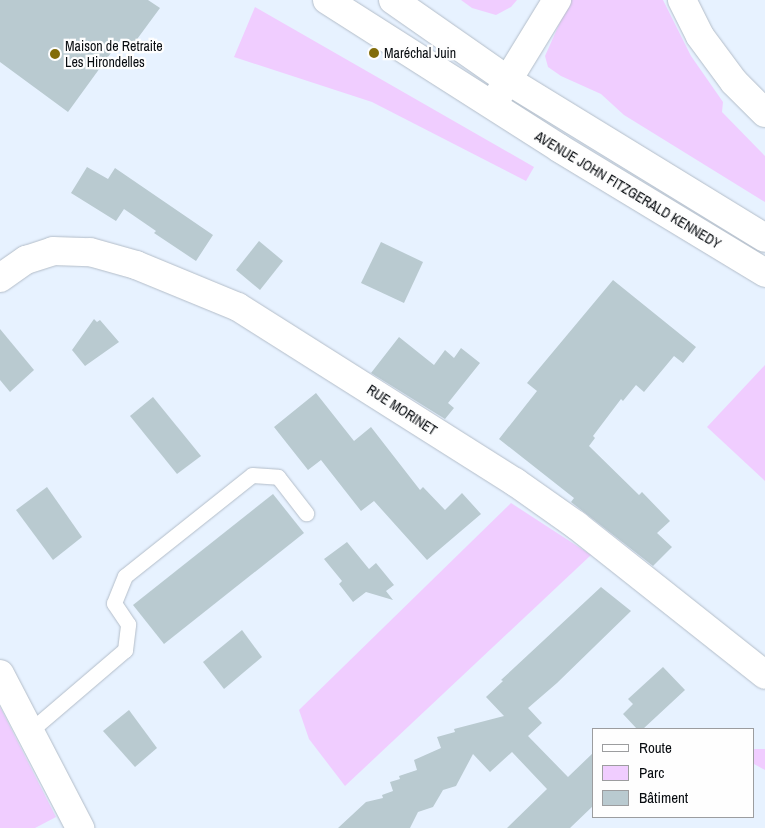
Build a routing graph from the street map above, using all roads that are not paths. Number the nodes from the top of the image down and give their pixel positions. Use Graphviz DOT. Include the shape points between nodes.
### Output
graph roads {
  1 [pos="327,0"];
  2 [pos="393,0"];
  3 [pos="544,0"];
  4 [pos="557,0"];
  5 [pos="682,0"];
  6 [pos="503,77"];
  7 [pos="486,102"];
  8 [pos="765,113"];
  9 [pos="765,238"];
  10 [pos="765,273"];
  11 [pos="0,278"];
  12 [pos="306,513"];
  13 [pos="0,674"];
  14 [pos="765,675"];
  15 [pos="30,731"];
  16 [pos="80,828"];
  1 -- 7 [label="street, AVENUE JOHN FITZGERALD KENNEDY"];
  2 -- 6 [label="street"];
  3 -- 6 [label="street"];
  4 -- 6 [label="street"];
  5 -- 8 [label="street" via="700,36 734,82"];
  6 -- 7 [label="street"];
  6 -- 9 [label="street"];
  7 -- 10 [label="street, AVENUE JOHN FITZGERALD KENNEDY"];
  11 -- 14 [label="street, RUE MORINET" via="26,260 53,251 90,252 136,265 238,307 576,524"];
  12 -- 15 [label="lane" via="278,477 252,475 125,576 114,604 128,624 125,650"];
  13 -- 15 [label="street"];
  15 -- 16 [label="street"];
}
